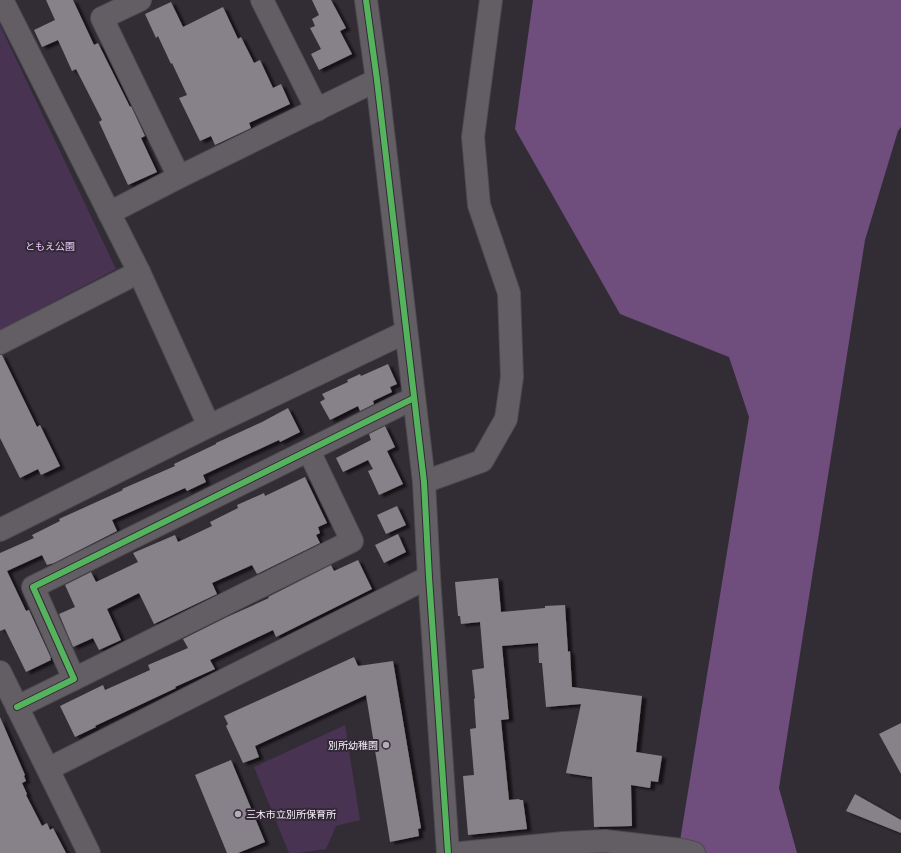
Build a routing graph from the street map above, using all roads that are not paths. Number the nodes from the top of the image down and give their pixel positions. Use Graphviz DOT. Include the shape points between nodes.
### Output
graph roads {
  1 [pos="2,0"];
  2 [pos="140,0"];
  3 [pos="262,0"];
  4 [pos="366,0"];
  5 [pos="491,0"];
  6 [pos="377,80"];
  7 [pos="317,110"];
  8 [pos="179,177"];
  9 [pos="109,214"];
  10 [pos="139,272"];
  11 [pos="406,332"];
  12 [pos="0,343"];
  13 [pos="414,398"];
  14 [pos="209,426"];
  15 [pos="309,451"];
  16 [pos="424,482"];
  17 [pos="0,530"];
  18 [pos="429,577"];
  19 [pos="74,679"];
  20 [pos="3,684"];
  21 [pos="17,707"];
  22 [pos="48,769"];
  23 [pos="89,853"];
  24 [pos="448,853"];
  25 [pos="461,853"];
  26 [pos="694,853"];
  1 -- 9 [label="street"];
  2 -- 8 [label="street" via="102,18"];
  3 -- 7 [label="street"];
  4 -- 6 [label="street"];
  5 -- 16 [label="street" via="473,137 478,205 509,293 512,377 506,419 482,461"];
  6 -- 7 [label="street"];
  6 -- 11 [label="street"];
  7 -- 8 [label="street"];
  8 -- 9 [label="street"];
  9 -- 10 [label="street"];
  10 -- 12 [label="street"];
  10 -- 14 [label="street"];
  11 -- 13 [label="street"];
  11 -- 14 [label="street"];
  13 -- 15 [label="street"];
  13 -- 16 [label="street"];
  14 -- 17 [label="street"];
  15 -- 19 [label="street" via="33,587"];
  15 -- 19 [label="street" via="352,540"];
  16 -- 18 [label="street"];
  18 -- 22 [label="street"];
  18 -- 24 [label="street"];
  19 -- 21 [label="street"];
  20 -- 21 [label="street"];
  21 -- 22 [label="street"];
  22 -- 23 [label="street"];
  25 -- 26 [label="street" via="605,841"];
}
